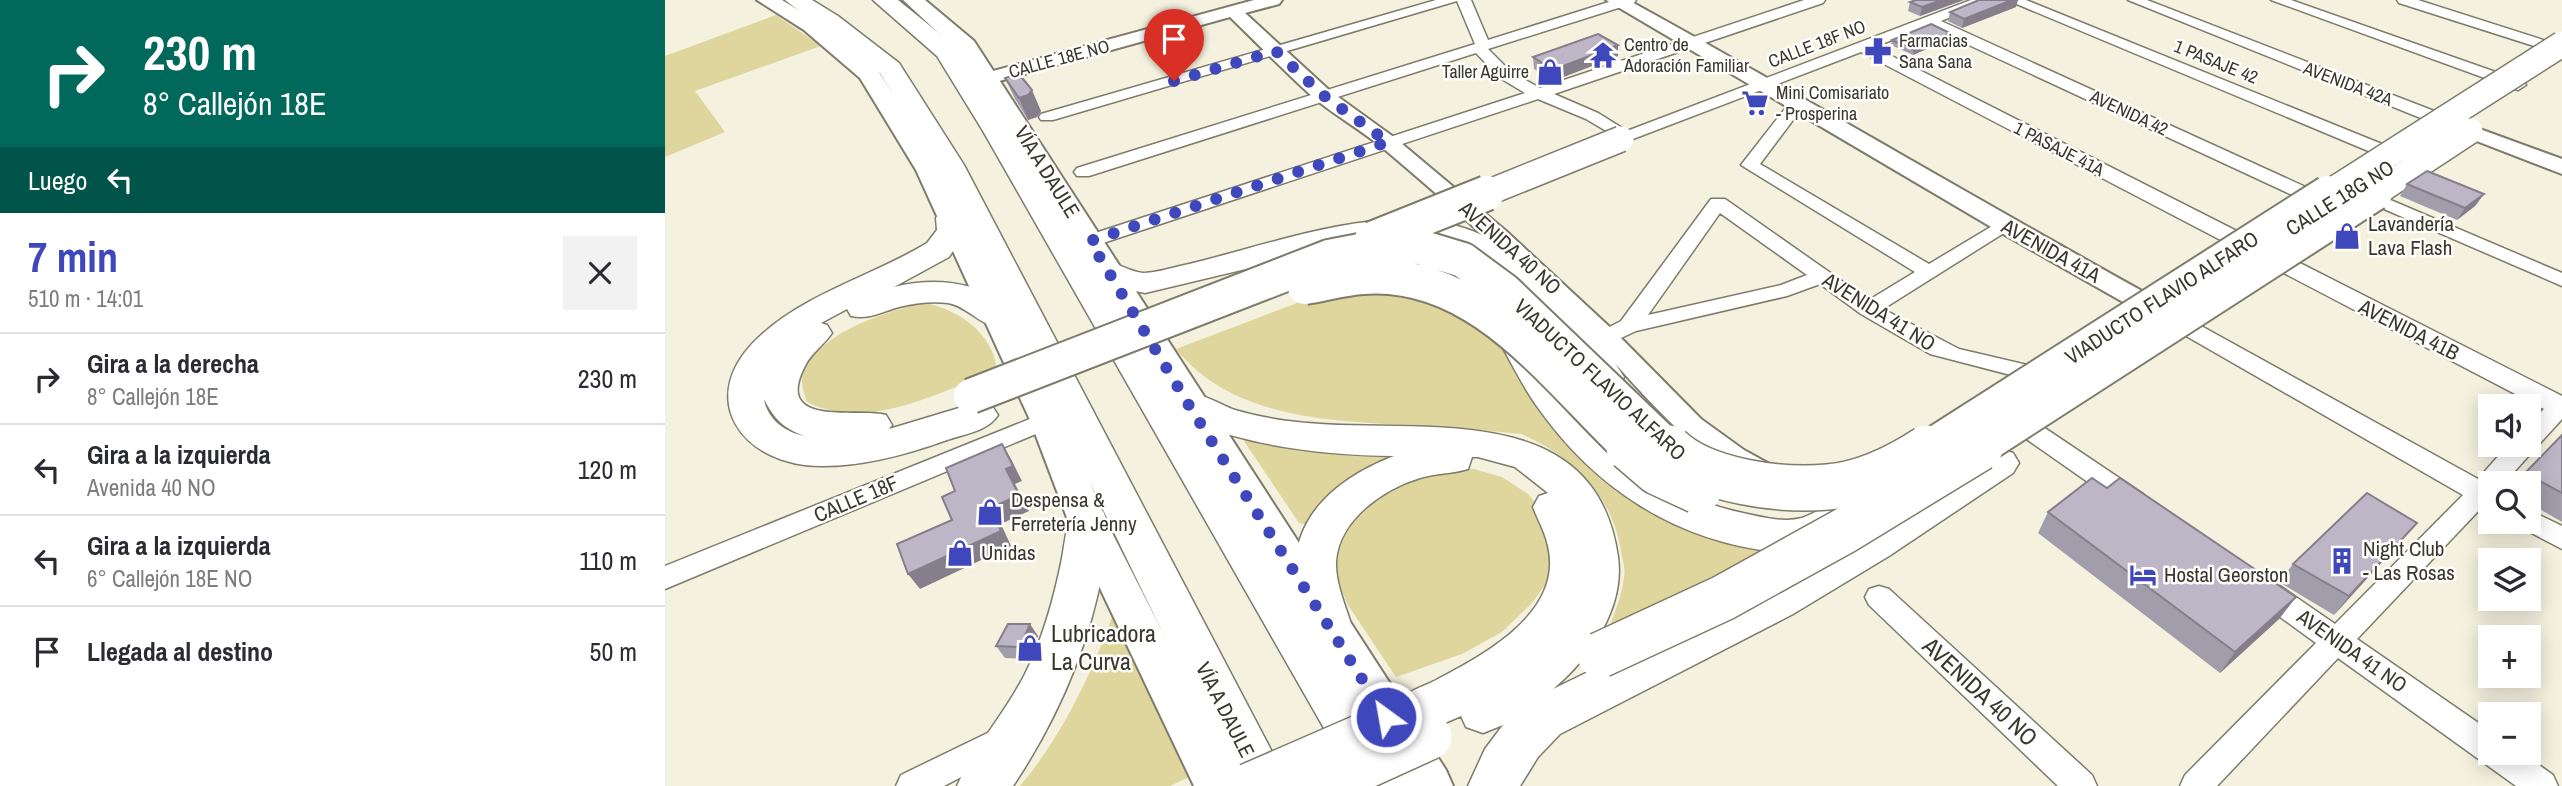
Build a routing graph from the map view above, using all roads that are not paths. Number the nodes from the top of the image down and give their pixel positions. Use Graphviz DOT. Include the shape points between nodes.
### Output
graph roads {
  1 [pos="767,0"];
  2 [pos="796,0"];
  3 [pos="884,0"];
  4 [pos="913,0"];
  5 [pos="1273,0"];
  6 [pos="1451,0"];
  7 [pos="1464,0"];
  8 [pos="1818,0"];
  9 [pos="1945,0"];
  10 [pos="1984,0"];
  11 [pos="2014,0"];
  12 [pos="2134,0"];
  13 [pos="2278,0"];
  14 [pos="2404,0"];
  15 [pos="1621,1"];
  16 [pos="1963,8"];
  17 [pos="1234,12"];
  18 [pos="1930,22"];
  19 [pos="1690,44"];
  20 [pos="2562,44"];
  21 [pos="1481,47"];
  22 [pos="1862,47"];
  23 [pos="1276,51"];
  24 [pos="2562,51"];
  25 [pos="2562,58"];
  26 [pos="2562,71"];
  27 [pos="976,81"];
  28 [pos="1766,84"];
  29 [pos="2518,85"];
  30 [pos="1323,95"];
  31 [pos="1539,96"];
  32 [pos="1797,104"];
  33 [pos="1047,117"];
  34 [pos="2455,126"];
  35 [pos="1623,138"];
  36 [pos="1388,142"];
  37 [pos="2403,159"];
  38 [pos="2562,167"];
  39 [pos="1083,172"];
  40 [pos="2353,189"];
  41 [pos="1454,198"];
  42 [pos="2328,205"];
  43 [pos="951,218"];
  44 [pos="1382,225"];
  45 [pos="2006,226"];
  46 [pos="1419,229"];
  47 [pos="1498,236"];
  48 [pos="1090,241"];
  49 [pos="1323,250"];
  50 [pos="2255,251"];
  51 [pos="1109,271"];
  52 [pos="1929,272"];
  53 [pos="1822,276"];
  54 [pos="2562,280"];
  55 [pos="1868,309"];
  56 [pos="2162,313"];
  57 [pos="998,317"];
  58 [pos="1617,332"];
  59 [pos="1512,334"];
  60 [pos="2075,379"];
  61 [pos="1619,402"];
  62 [pos="975,405"];
  63 [pos="1190,407"];
  64 [pos="2561,407"];
  65 [pos="2004,412"];
  66 [pos="1047,420"];
  67 [pos="2541,427"];
  68 [pos="1927,471"];
  69 [pos="1783,484"];
  70 [pos="2478,491"];
  71 [pos="2478,504"];
  72 [pos="2153,514"];
  73 [pos="1088,523"];
  74 [pos="2541,527"];
  75 [pos="2562,539"];
  76 [pos="2245,577"];
  77 [pos="665,578"];
  78 [pos="1879,597"];
  79 [pos="1328,624"];
  80 [pos="2336,639"];
  81 [pos="1608,668"];
  82 [pos="1483,711"];
  83 [pos="1423,725"];
  84 [pos="1019,733"];
  85 [pos="2478,740"];
  86 [pos="2513,765"];
  87 [pos="912,786"];
  88 [pos="983,786"];
  89 [pos="1217,786"];
  90 [pos="1249,786"];
  91 [pos="1264,786"];
  92 [pos="1321,786"];
  93 [pos="1385,786"];
  94 [pos="1430,786"];
  95 [pos="1494,786"];
  96 [pos="2081,786"];
  97 [pos="2196,786"];
  98 [pos="2542,786"];
  1 -- 43 [label="main road, VÍA A DAULE" via="811,26 869,74 929,170"];
  2 -- 91 [label="main road, VÍA A DAULE" via="890,68 950,164"];
  3 -- 27 [label="main road, VÍA A DAULE"];
  4 -- 27 [label="main road, VÍA A DAULE" via="966,46"];
  5 -- 17 [label="street, CALLE 18E NO"];
  6 -- 23 [label="street"];
  7 -- 21 [label="street"];
  8 -- 19 [label="street"];
  9 -- 16 [label="street"];
  10 -- 16 [label="street, CALLE 18F NO"];
  11 -- 37 [label="street, 1 PASAJE 42"];
  12 -- 34 [label="street, AVENIDA 42A"];
  13 -- 29 [label="street"];
  14 -- 24 [label="street"];
  15 -- 19 [label="street, AVENIDA 41A"];
  15 -- 21 [label="street"];
  16 -- 18 [label="street, CALLE 18F NO"];
  17 -- 23 [label="street, AVENIDA 40 NO"];
  17 -- 27 [label="street, CALLE 18E NO"];
  18 -- 22 [label="street, CALLE 18F NO"];
  18 -- 42 [label="street, AVENIDA 42"];
  19 -- 28 [label="street, AVENIDA 41A"];
  19 -- 31 [label="street"];
  20 -- 61 [label="main road, VIADUCTO FLAVIO ALFARO, bridge" via="1955,432 1903,464 1868,478 1828,487 1733,480 1682,461"];
  21 -- 30 [label="street"];
  21 -- 31 [label="street" via="1495,68"];
  22 -- 28 [label="street, CALLE 18F NO"];
  22 -- 50 [label="street, 1 PASAJE 41A"];
  23 -- 30 [label="street, AVENIDA 40 NO"];
  23 -- 33 [label="street"];
  25 -- 29 [label="street, CALLE 18G NO"];
  26 -- 60 [label="main road, VIADUCTO FLAVIO ALFARO, bridge"];
  27 -- 48 [label="main road, VÍA A DAULE" via="1024,136"];
  27 -- 93 [label="main road, VÍA A DAULE"];
  28 -- 32 [label="street, AVENIDA 41A"];
  28 -- 35 [label="street, CALLE 18F NO"];
  29 -- 34 [label="street, CALLE 18G NO"];
  30 -- 36 [label="street, AVENIDA 40 NO"];
  30 -- 39 [label="street"];
  31 -- 35 [label="street" via="1591,116"];
  31 -- 36 [label="street"];
  32 -- 45 [label="street, AVENIDA 41A"];
  32 -- 52 [label="street" via="1750,165"];
  34 -- 37 [label="street, CALLE 18G NO"];
  34 -- 38 [label="street, AVENIDA 42A"];
  35 -- 41 [label="main road" via="1582,147"];
  35 -- 49 [label="main road, bridge"];
  36 -- 41 [label="street, AVENIDA 40 NO"];
  36 -- 48 [label="street"];
  37 -- 40 [label="street, CALLE 18G NO"];
  40 -- 42 [label="street, CALLE 18G NO"];
  40 -- 54 [label="street"];
  41 -- 44 [label="main road"];
  41 -- 47 [label="street, AVENIDA 40 NO"];
  42 -- 50 [label="street, CALLE 18G NO"];
  43 -- 57 [label="main road, VÍA A DAULE"];
  43 -- 62 [label="main road" via="952,231 938,250 811,315 772,344 750,375 746,408 767,436 815,452 885,445"];
  44 -- 47 [label="main road" via="1440,216"];
  44 -- 49 [label="main road"];
  45 -- 52 [label="street"];
  45 -- 56 [label="street, AVENIDA 41A"];
  46 -- 49 [label="main road" via="1369,233"];
  46 -- 61 [label="main road, bridge" via="1455,235 1505,262 1584,344"];
  47 -- 58 [label="street, AVENIDA 40 NO"];
  48 -- 51 [label="main road, VÍA A DAULE"];
  49 -- 51 [label="main road" via="1145,283"];
  49 -- 61 [label="main road, VIADUCTO FLAVIO ALFARO, bridge" via="1420,247 1463,260 1505,291"];
  49 -- 62 [label="main road, VIADUCTO FLAVIO ALFARO, bridge"];
  50 -- 56 [label="street, CALLE 18G NO"];
  50 -- 64 [label="street, AVENIDA 41B"];
  51 -- 63 [label="main road, VÍA A DAULE"];
  52 -- 55 [label="street"];
  53 -- 55 [label="street, AVENIDA 41 NO"];
  53 -- 58 [label="street" via="1787,290"];
  53 -- 58 [label="street, AVENIDA 41 NO" via="1718,203"];
  55 -- 60 [label="street, AVENIDA 41 NO" via="1954,355"];
  56 -- 60 [label="street, CALLE 18G NO"];
  56 -- 70 [label="street, AVENIDA 41A"];
  57 -- 62 [label="main road" via="985,304 958,294 920,292 894,297 849,314 807,340 792,355 780,383 786,406 797,418 836,428"];
  57 -- 66 [label="main road, VÍA A DAULE"];
  58 -- 69 [label="street, AVENIDA 40 NO" via="1691,426 1756,472"];
  59 -- 62 [label="main road, bridge" via="1469,299 1426,282 1389,276 1342,279 1264,301"];
  59 -- 68 [label="main road, bridge" via="1641,460 1698,491 1802,510 1885,497"];
  59 -- 68 [label="main road" via="1554,404 1625,479 1673,508 1735,529 1803,536"];
  60 -- 65 [label="street, CALLE 18G NO"];
  60 -- 68 [label="main road, VIADUCTO FLAVIO ALFARO, bridge"];
  60 -- 81 [label="main road, bridge" via="1999,463 1884,540 1742,620"];
  63 -- 79 [label="main road, VÍA A DAULE"];
  63 -- 82 [label="main road" via="1224,422 1290,437 1498,447 1533,459 1569,489 1584,510 1597,551 1598,585 1590,608 1554,659"];
  64 -- 67 [label="street"];
  65 -- 68 [label="street, CALLE 18G NO"];
  65 -- 72 [label="street"];
  66 -- 73 [label="main road, VÍA A DAULE"];
  66 -- 77 [label="street, CALLE 18F"];
  68 -- 69 [label="street, CALLE 18G NO" via="1823,494"];
  68 -- 81 [label="main road, VIADUCTO FLAVIO ALFARO, bridge"];
  71 -- 80 [label="street"];
  73 -- 84 [label="main road" via="1085,564 1064,643"];
  73 -- 89 [label="main road, VÍA A DAULE"];
  74 -- 75 [label="street"];
  76 -- 80 [label="street, AVENIDA 41 NO"];
  78 -- 96 [label="street, AVENIDA 40 NO"];
  79 -- 83 [label="main road" via="1315,559 1322,536 1342,506 1386,476 1415,464 1471,460 1517,475 1550,503 1570,541 1573,564 1560,608 1520,653 1455,696"];
  79 -- 94 [label="main road, VÍA A DAULE"];
  80 -- 85 [label="street, AVENIDA 41 NO"];
  80 -- 97 [label="street"];
  81 -- 82 [label="main road, VIADUCTO FLAVIO ALFARO"];
  81 -- 95 [label="main road" via="1524,735"];
  82 -- 83 [label="main road, VIADUCTO FLAVIO ALFARO"];
  83 -- 90 [label="main road, bridge"];
  83 -- 92 [label="main road, bridge"];
  84 -- 87 [label="street"];
  84 -- 88 [label="main road"];
  86 -- 98 [label="street"];
}
